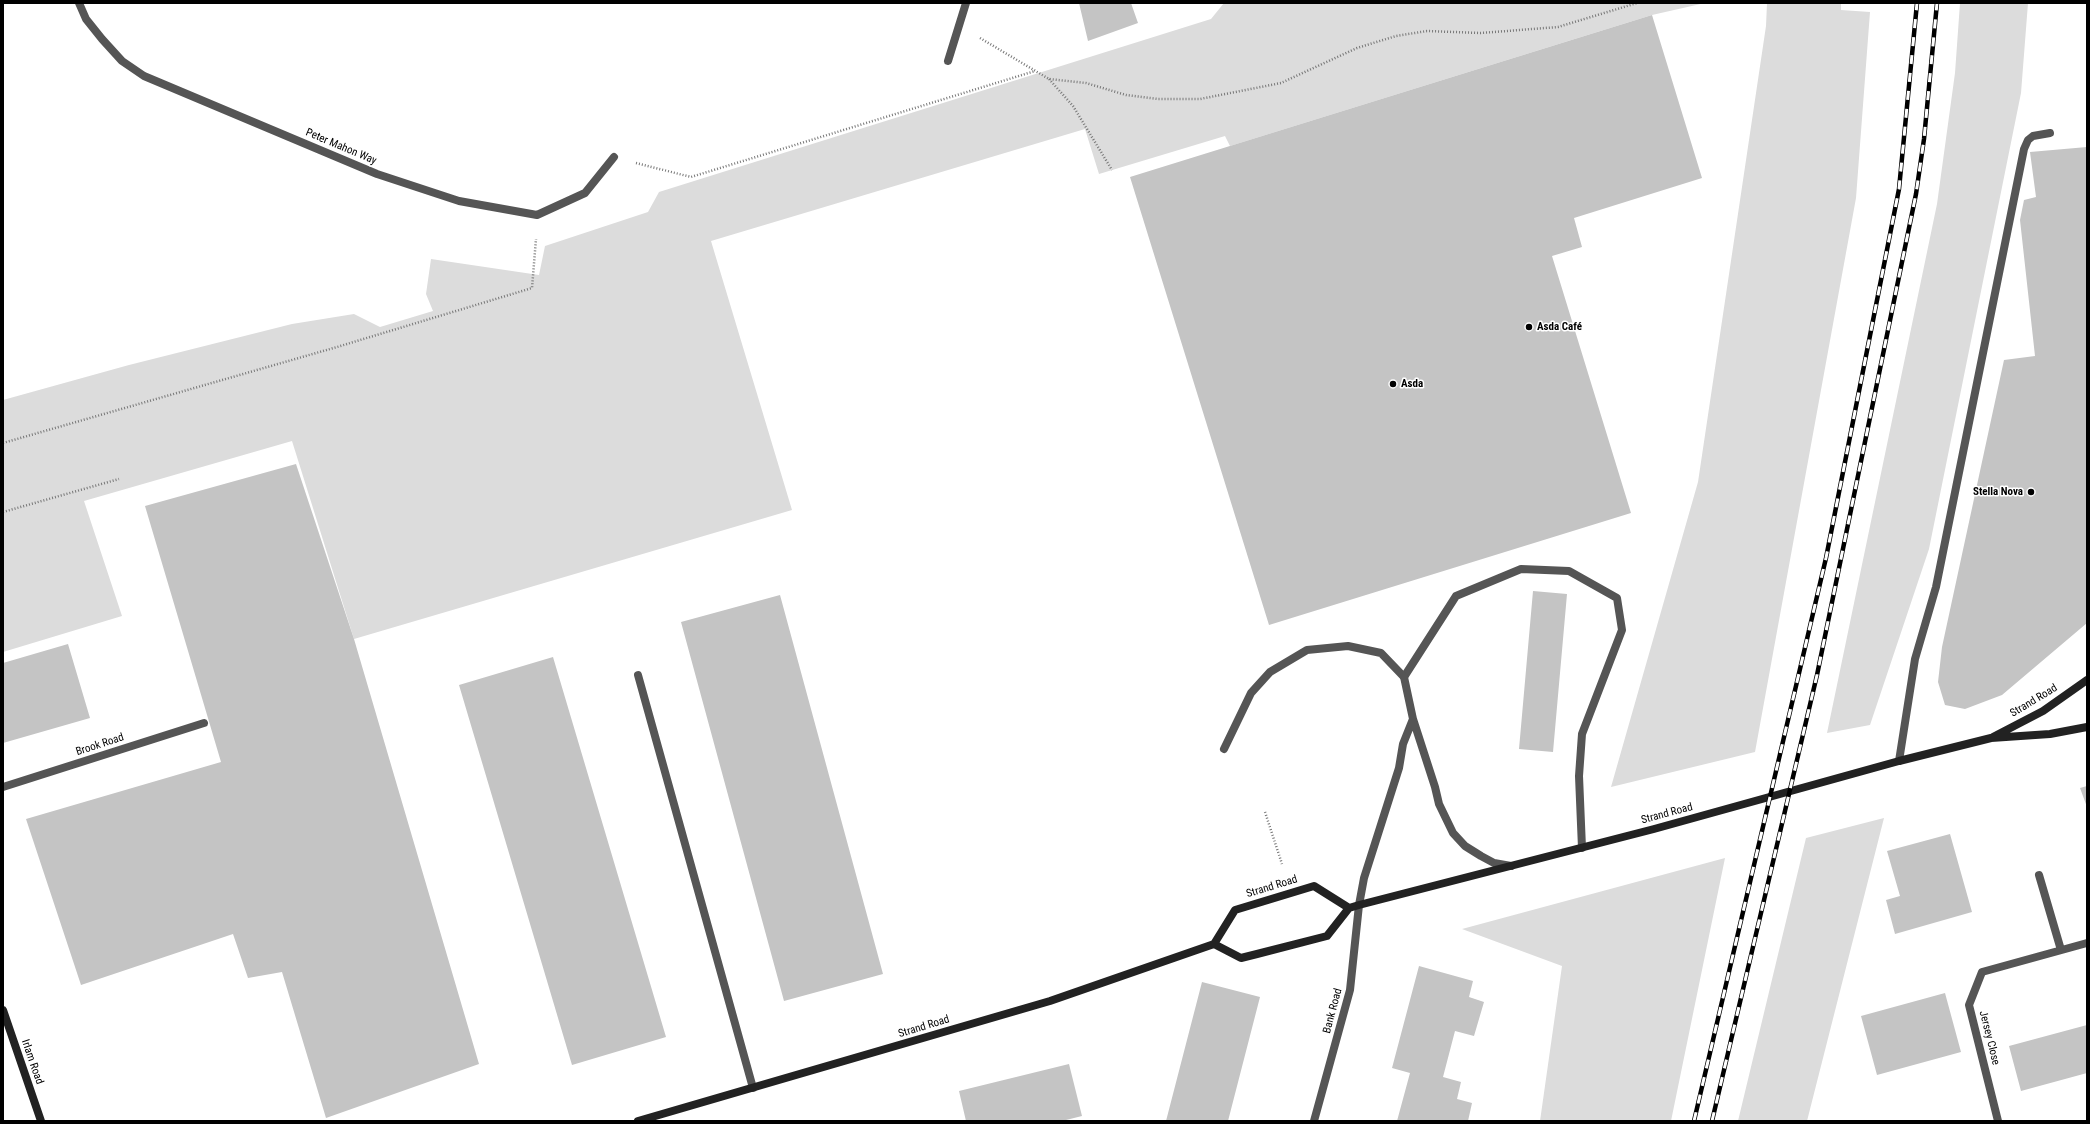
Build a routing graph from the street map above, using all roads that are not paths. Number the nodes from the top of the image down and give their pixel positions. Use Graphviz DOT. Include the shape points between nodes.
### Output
graph roads {
  1 [pos="79,3"];
  2 [pos="966,3"];
  3 [pos="948,61"];
  4 [pos="2050,133"];
  5 [pos="614,157"];
  6 [pos="638,675"];
  7 [pos="1404,677"];
  8 [pos="2087,680"];
  9 [pos="1413,719"];
  10 [pos="204,723"];
  11 [pos="2087,727"];
  12 [pos="1991,738"];
  13 [pos="1224,748"];
  14 [pos="1899,761"];
  15 [pos="3,787"];
  16 [pos="1582,848"];
  17 [pos="1511,866"];
  18 [pos="2039,875"];
  19 [pos="1359,905"];
  20 [pos="1349,908"];
  21 [pos="2087,943"];
  22 [pos="1214,944"];
  23 [pos="2061,950"];
  24 [pos="3,1010"];
  25 [pos="753,1088"];
  26 [pos="41,1121"];
  27 [pos="638,1121"];
  28 [pos="1314,1121"];
  29 [pos="1998,1121"];
  1 -- 5 [label="street, Peter Mahon Way" via="86,19 102,39 122,61 144,76 377,174 459,201 537,215 585,193"];
  2 -- 3 [label="street"];
  4 -- 14 [label="street" via="2033,136 2024,149 1936,587 1915,659"];
  6 -- 25 [label="street"];
  7 -- 9 [label="street"];
  7 -- 13 [label="street" via="1381,654 1348,646 1307,650 1270,672 1251,693"];
  7 -- 16 [label="street" via="1456,596 1521,569 1568,571 1617,598 1622,630 1582,734 1579,776"];
  8 -- 12 [label="street, Strand Road" via="2043,710"];
  9 -- 17 [label="street" via="1439,804 1453,833 1465,846 1481,856"];
  9 -- 19 [label="street, Bank Road" via="1403,744 1399,768 1364,878"];
  10 -- 15 [label="street, Brook Road"];
  11 -- 12 [label="street, Strand Road" via="2050,734"];
  12 -- 14 [label="street, Strand Road"];
  14 -- 16 [label="street, Strand Road"];
  16 -- 17 [label="street, Strand Road"];
  17 -- 19 [label="street, Strand Road"];
  18 -- 23 [label="street"];
  19 -- 20 [label="street, Strand Road"];
  19 -- 28 [label="street, Bank Road" via="1350,990"];
  20 -- 22 [label="street" via="1327,936 1241,958"];
  20 -- 22 [label="street, Strand Road" via="1314,886 1235,910"];
  21 -- 23 [label="street, Jersey Close"];
  22 -- 25 [label="street, Strand Road" via="1050,1001"];
  23 -- 29 [label="street, Jersey Close" via="1982,972 1969,1005"];
  24 -- 26 [label="street, Irlam Road"];
  25 -- 27 [label="street, Strand Road"];
}
